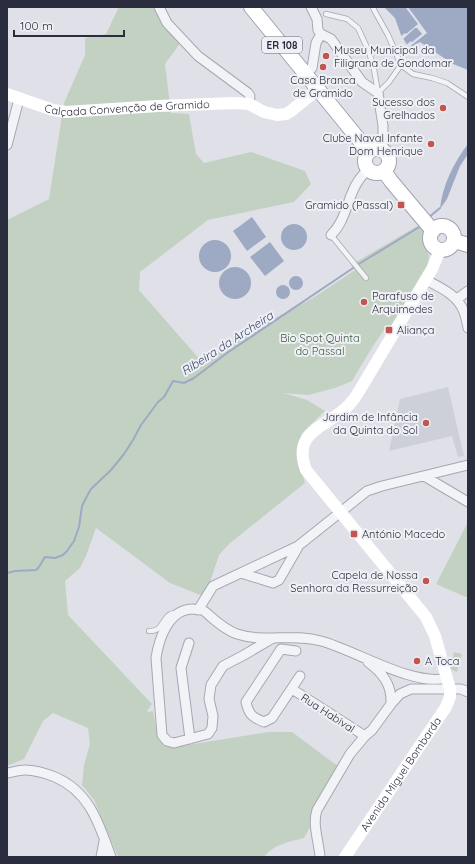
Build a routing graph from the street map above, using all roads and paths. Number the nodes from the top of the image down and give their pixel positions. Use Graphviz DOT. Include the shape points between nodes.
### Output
graph roads {
  1 [pos="159,7"];
  2 [pos="251,7"];
  3 [pos="311,7"];
  4 [pos="374,7"];
  5 [pos="326,14"];
  6 [pos="321,34"];
  7 [pos="401,65"];
  8 [pos="312,68"];
  9 [pos="316,86"];
  10 [pos="378,93"];
  11 [pos="13,96"];
  12 [pos="468,97"];
  13 [pos="249,104"];
  14 [pos="7,145"];
  15 [pos="376,152"];
  16 [pos="368,170"];
  17 [pos="384,171"];
  18 [pos="428,224"];
  19 [pos="331,235"];
  20 [pos="455,240"];
  21 [pos="468,245"];
  22 [pos="440,250"];
  23 [pos="366,278"];
  24 [pos="426,280"];
  25 [pos="468,291"];
  26 [pos="457,299"];
  27 [pos="468,328"];
  28 [pos="468,465"];
  29 [pos="424,476"];
  30 [pos="468,502"];
  31 [pos="341,512"];
  32 [pos="298,546"];
  33 [pos="241,573"];
  34 [pos="198,610"];
  35 [pos="177,613"];
  36 [pos="149,630"];
  37 [pos="273,638"];
  38 [pos="189,643"];
  39 [pos="296,651"];
  40 [pos="357,655"];
  41 [pos="300,676"];
  42 [pos="449,683"];
  43 [pos="292,689"];
  44 [pos="468,692"];
  45 [pos="391,704"];
  46 [pos="365,736"];
  47 [pos="190,739"];
  48 [pos="7,773"];
  49 [pos="104,839"];
  50 [pos="101,857"];
  51 [pos="111,857"];
  52 [pos="320,857"];
  53 [pos="345,857"];
  1 -- 13 [label="street" via="167,23 198,56 248,93"];
  2 -- 9 [label="main road, ER 108"];
  3 -- 6 [label="street"];
  4 -- 7 [label="lane"];
  5 -- 10 [label="lane" via="347,19 358,28 373,64"];
  6 -- 8 [label="street" via="316,43"];
  6 -- 10 [label="street" via="332,39 362,82"];
  7 -- 10 [label="lane"];
  7 -- 12 [label="lane" via="413,74 447,83"];
  9 -- 13 [label="street, Calçada Convenção de Gramido" via="282,108 258,102"];
  9 -- 15 [label="main road, ER 108"];
  10 -- 15 [label="street" via="383,126"];
  11 -- 13 [label="street, Calçada Convenção de Gramido" via="66,112"];
  11 -- 14 [label="street"];
  15 -- 16 [label="main road" via="365,158"];
  15 -- 17 [label="main road, ER 108" via="387,155 389,159"];
  16 -- 17 [label="main road" via="376,174"];
  16 -- 19 [label="street" via="354,186 340,225"];
  17 -- 18 [label="main road"];
  18 -- 20 [label="main road" via="449,228"];
  18 -- 22 [label="main road" via="430,240 433,246"];
  19 -- 23 [label="lane"];
  20 -- 21 [label="main road"];
  20 -- 22 [label="main road" via="450,248"];
  22 -- 24 [label="street"];
  24 -- 26 [label="street"];
  24 -- 31 [label="street" via="358,394 348,407 318,427 304,446 303,462 306,470"];
  25 -- 26 [label="street"];
  26 -- 27 [label="street"];
  28 -- 29 [label="street"];
  29 -- 30 [label="street"];
  29 -- 31 [label="street" via="366,491"];
  31 -- 32 [label="street"];
  31 -- 42 [label="street" via="426,617 435,636"];
  32 -- 33 [label="street"];
  32 -- 33 [label="street" via="279,580 273,583"];
  33 -- 34 [label="street" via="213,586"];
  34 -- 35 [label="street"];
  34 -- 37 [label="street" via="202,610 236,634 260,639"];
  35 -- 36 [label="lane" via="168,616 155,631"];
  35 -- 47 [label="street" via="163,632 156,658 162,735 167,741 174,743"];
  37 -- 40 [label="street" via="298,637 321,641"];
  37 -- 47 [label="street" via="223,666 211,685 209,699 213,716 212,728 208,734"];
  38 -- 47 [label="street" via="181,668"];
  39 -- 43 [label="street, Rua Habival" via="280,649 246,702 248,712 264,722 272,718"];
  40 -- 42 [label="street" via="418,677"];
  40 -- 45 [label="street" via="375,667 384,678 392,694"];
  41 -- 43 [label="street, Rua Habival"];
  42 -- 44 [label="street"];
  42 -- 45 [label="street" via="411,689 400,694"];
  42 -- 53 [label="street, Avenida Miguel Bombarda" via="450,697 446,707"];
  43 -- 46 [label="street, Rua Habival"];
  45 -- 46 [label="street"];
  46 -- 52 [label="street" via="350,754 314,818"];
  48 -- 49 [label="street" via="25,770 43,772 76,790 88,804"];
  49 -- 50 [label="street"];
  49 -- 51 [label="street"];
}
